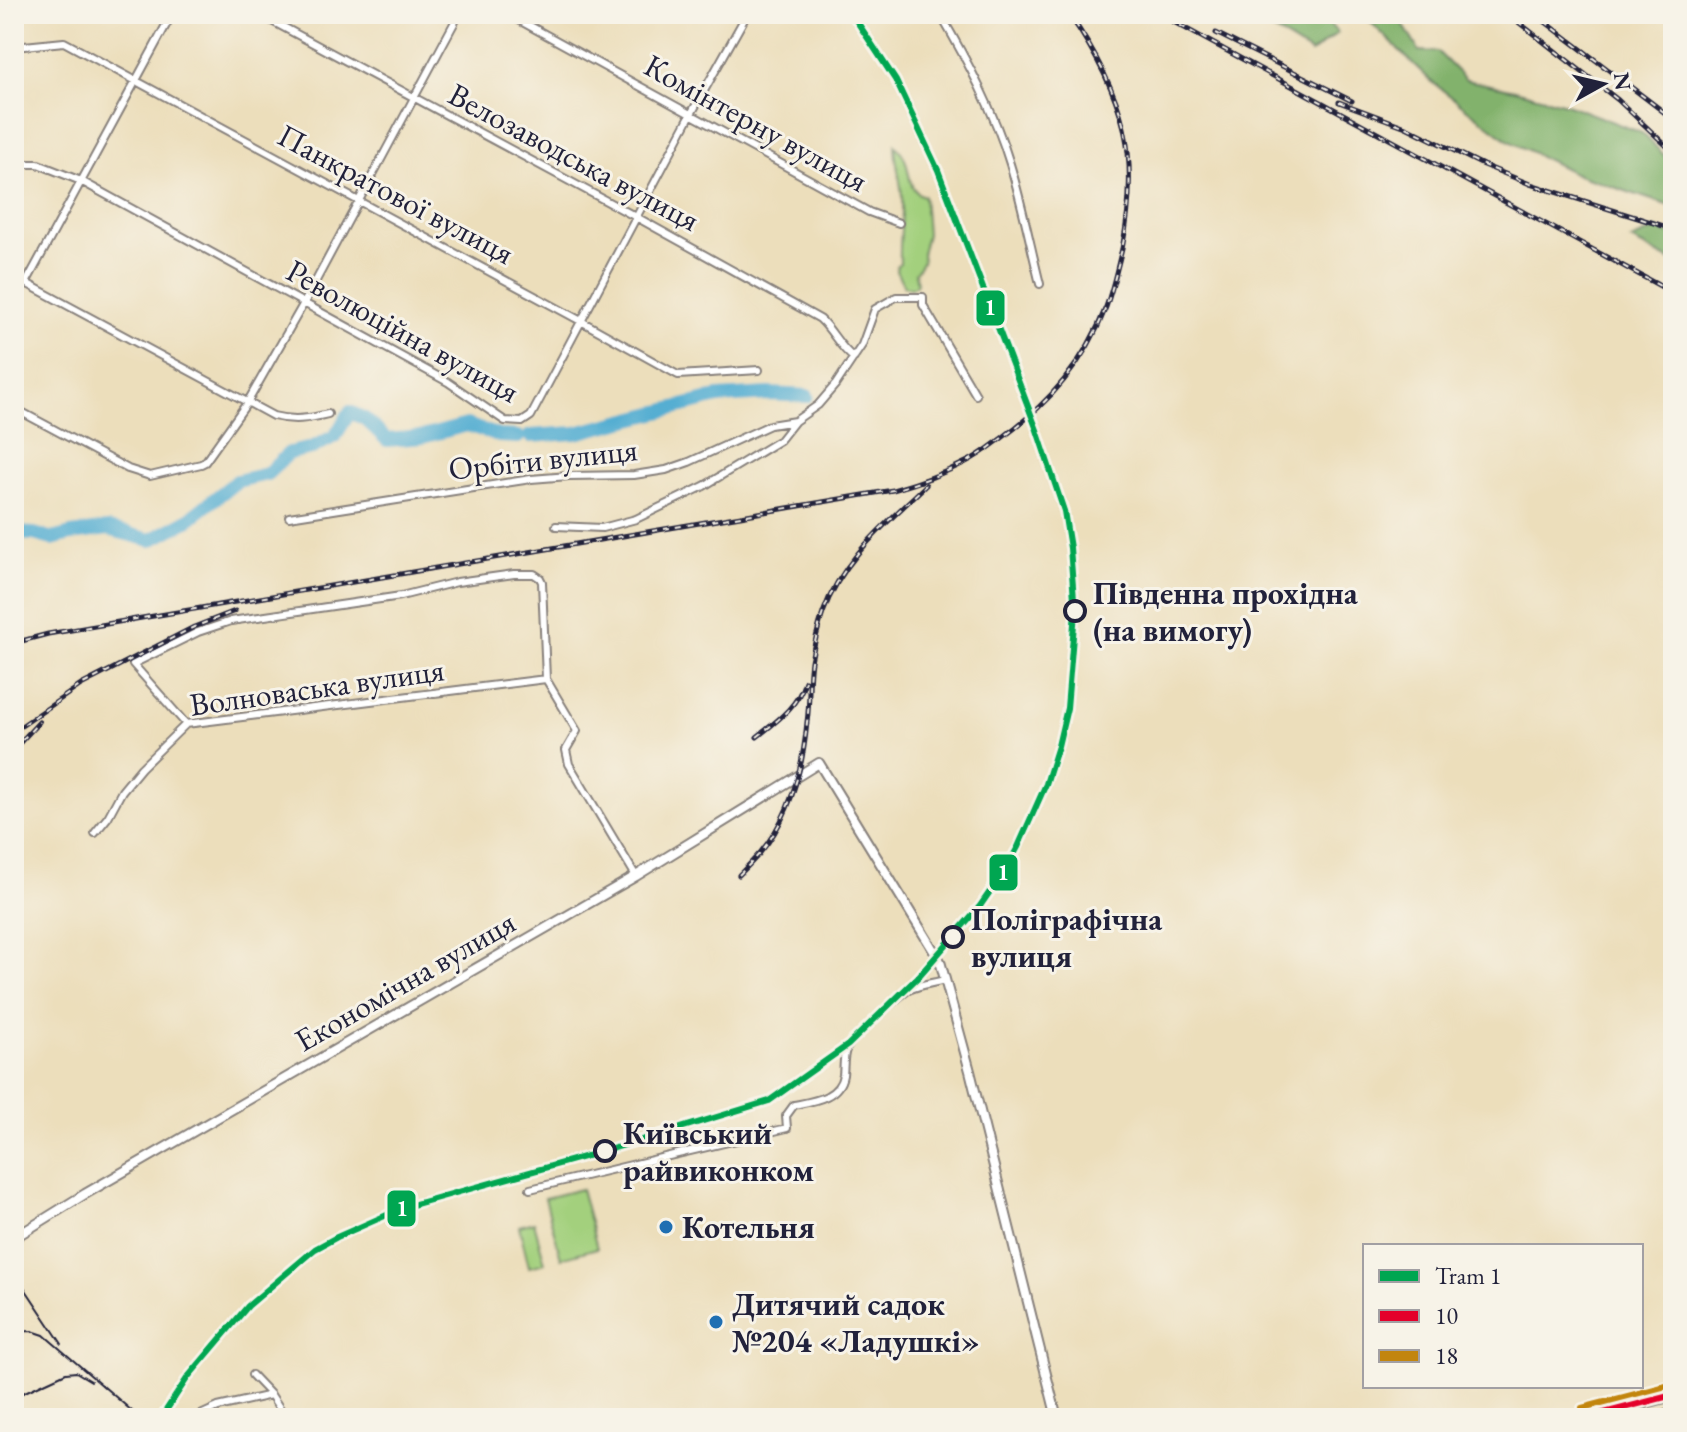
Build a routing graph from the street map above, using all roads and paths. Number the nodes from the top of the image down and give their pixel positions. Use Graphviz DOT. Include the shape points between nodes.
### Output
graph roads {
  1 [pos="172,14"];
  2 [pos="259,14"];
  3 [pos="459,14"];
  4 [pos="508,14"];
  5 [pos="747,14"];
  6 [pos="940,14"];
  7 [pos="14,47"];
  8 [pos="136,80"];
  9 [pos="414,97"];
  10 [pos="691,114"];
  11 [pos="14,164"];
  12 [pos="81,181"];
  13 [pos="358,201"];
  14 [pos="638,218"];
  15 [pos="899,223"];
  16 [pos="26,283"];
  17 [pos="14,284"];
  18 [pos="1040,284"];
  19 [pos="304,303"];
  20 [pos="581,321"];
  21 [pos="854,358"];
  22 [pos="759,370"];
  23 [pos="976,395"];
  24 [pos="247,403"];
  25 [pos="14,408"];
  26 [pos="328,414"];
  27 [pos="795,421"];
  28 [pos="289,517"];
  29 [pos="556,526"];
  30 [pos="546,679"];
  31 [pos="186,724"];
  32 [pos="95,833"];
  33 [pos="636,876"];
  34 [pos="945,980"];
  35 [pos="530,1189"];
  36 [pos="14,1238"];
  37 [pos="252,1375"];
  38 [pos="271,1395"];
  39 [pos="1673,1395"];
  40 [pos="1673,1414"];
  41 [pos="194,1418"];
  42 [pos="286,1418"];
  43 [pos="1057,1418"];
  44 [pos="1585,1418"];
  45 [pos="1658,1418"];
  1 -- 8 [label="street"];
  2 -- 9 [label="street, Велозаводська вулиця"];
  3 -- 9 [label="street"];
  4 -- 10 [label="street, Комінтерну вулиця"];
  5 -- 10 [label="street, Революційна вулиця"];
  6 -- 18 [label="street" via="999,132"];
  7 -- 8 [label="street, Панкратової вулиця" via="64,42"];
  8 -- 12 [label="street"];
  8 -- 13 [label="street, Панкратової вулиця"];
  9 -- 13 [label="street"];
  9 -- 14 [label="street, Велозаводська вулиця"];
  10 -- 14 [label="street, Революційна вулиця"];
  10 -- 15 [label="street, Комінтерну вулиця" via="869,212"];
  11 -- 12 [label="street, Революційна вулиця" via="38,164"];
  12 -- 16 [label="street"];
  12 -- 19 [label="street, Революційна вулиця"];
  13 -- 19 [label="street"];
  13 -- 20 [label="street, Панкратової вулиця"];
  14 -- 20 [label="street, Революційна вулиця"];
  14 -- 21 [label="street, Велозаводська вулиця" via="820,319"];
  16 -- 17 [label="street"];
  16 -- 24 [label="street"];
  19 -- 20 [label="street, Революційна вулиця" via="448,382 505,421 516,422 531,416"];
  19 -- 24 [label="street"];
  20 -- 22 [label="street, Панкратової вулиця" via="678,375"];
  21 -- 23 [label="street" via="875,309 896,297 923,297"];
  21 -- 27 [label="street" via="818,405"];
  24 -- 25 [label="street" via="205,462 150,476"];
  24 -- 26 [label="street" via="284,419"];
  27 -- 28 [label="street, Орбіти вулиця" via="770,425 666,470 531,479"];
  27 -- 29 [label="street" via="780,440 636,519 602,528"];
  30 -- 31 [label="street, Волноваська вулиця"];
  30 -- 31 [label="street" via="542,582 537,575 514,574 231,621 133,664"];
  30 -- 33 [label="street" via="577,731 566,750 569,764"];
  31 -- 32 [label="street, Волноваська вулиця" via="141,768"];
  33 -- 34 [label="street, Економічна вулиця" via="819,763 935,952"];
  33 -- 36 [label="street, Економічна вулиця"];
  34 -- 35 [label="street" via="906,992 846,1050 842,1082 834,1094 794,1105 786,1116 787,1128"];
  34 -- 43 [label="street"];
  37 -- 38 [label="street"];
  38 -- 41 [label="street"];
  38 -- 42 [label="street"];
  39 -- 44 [label="main road"];
  40 -- 45 [label="main road"];
}
